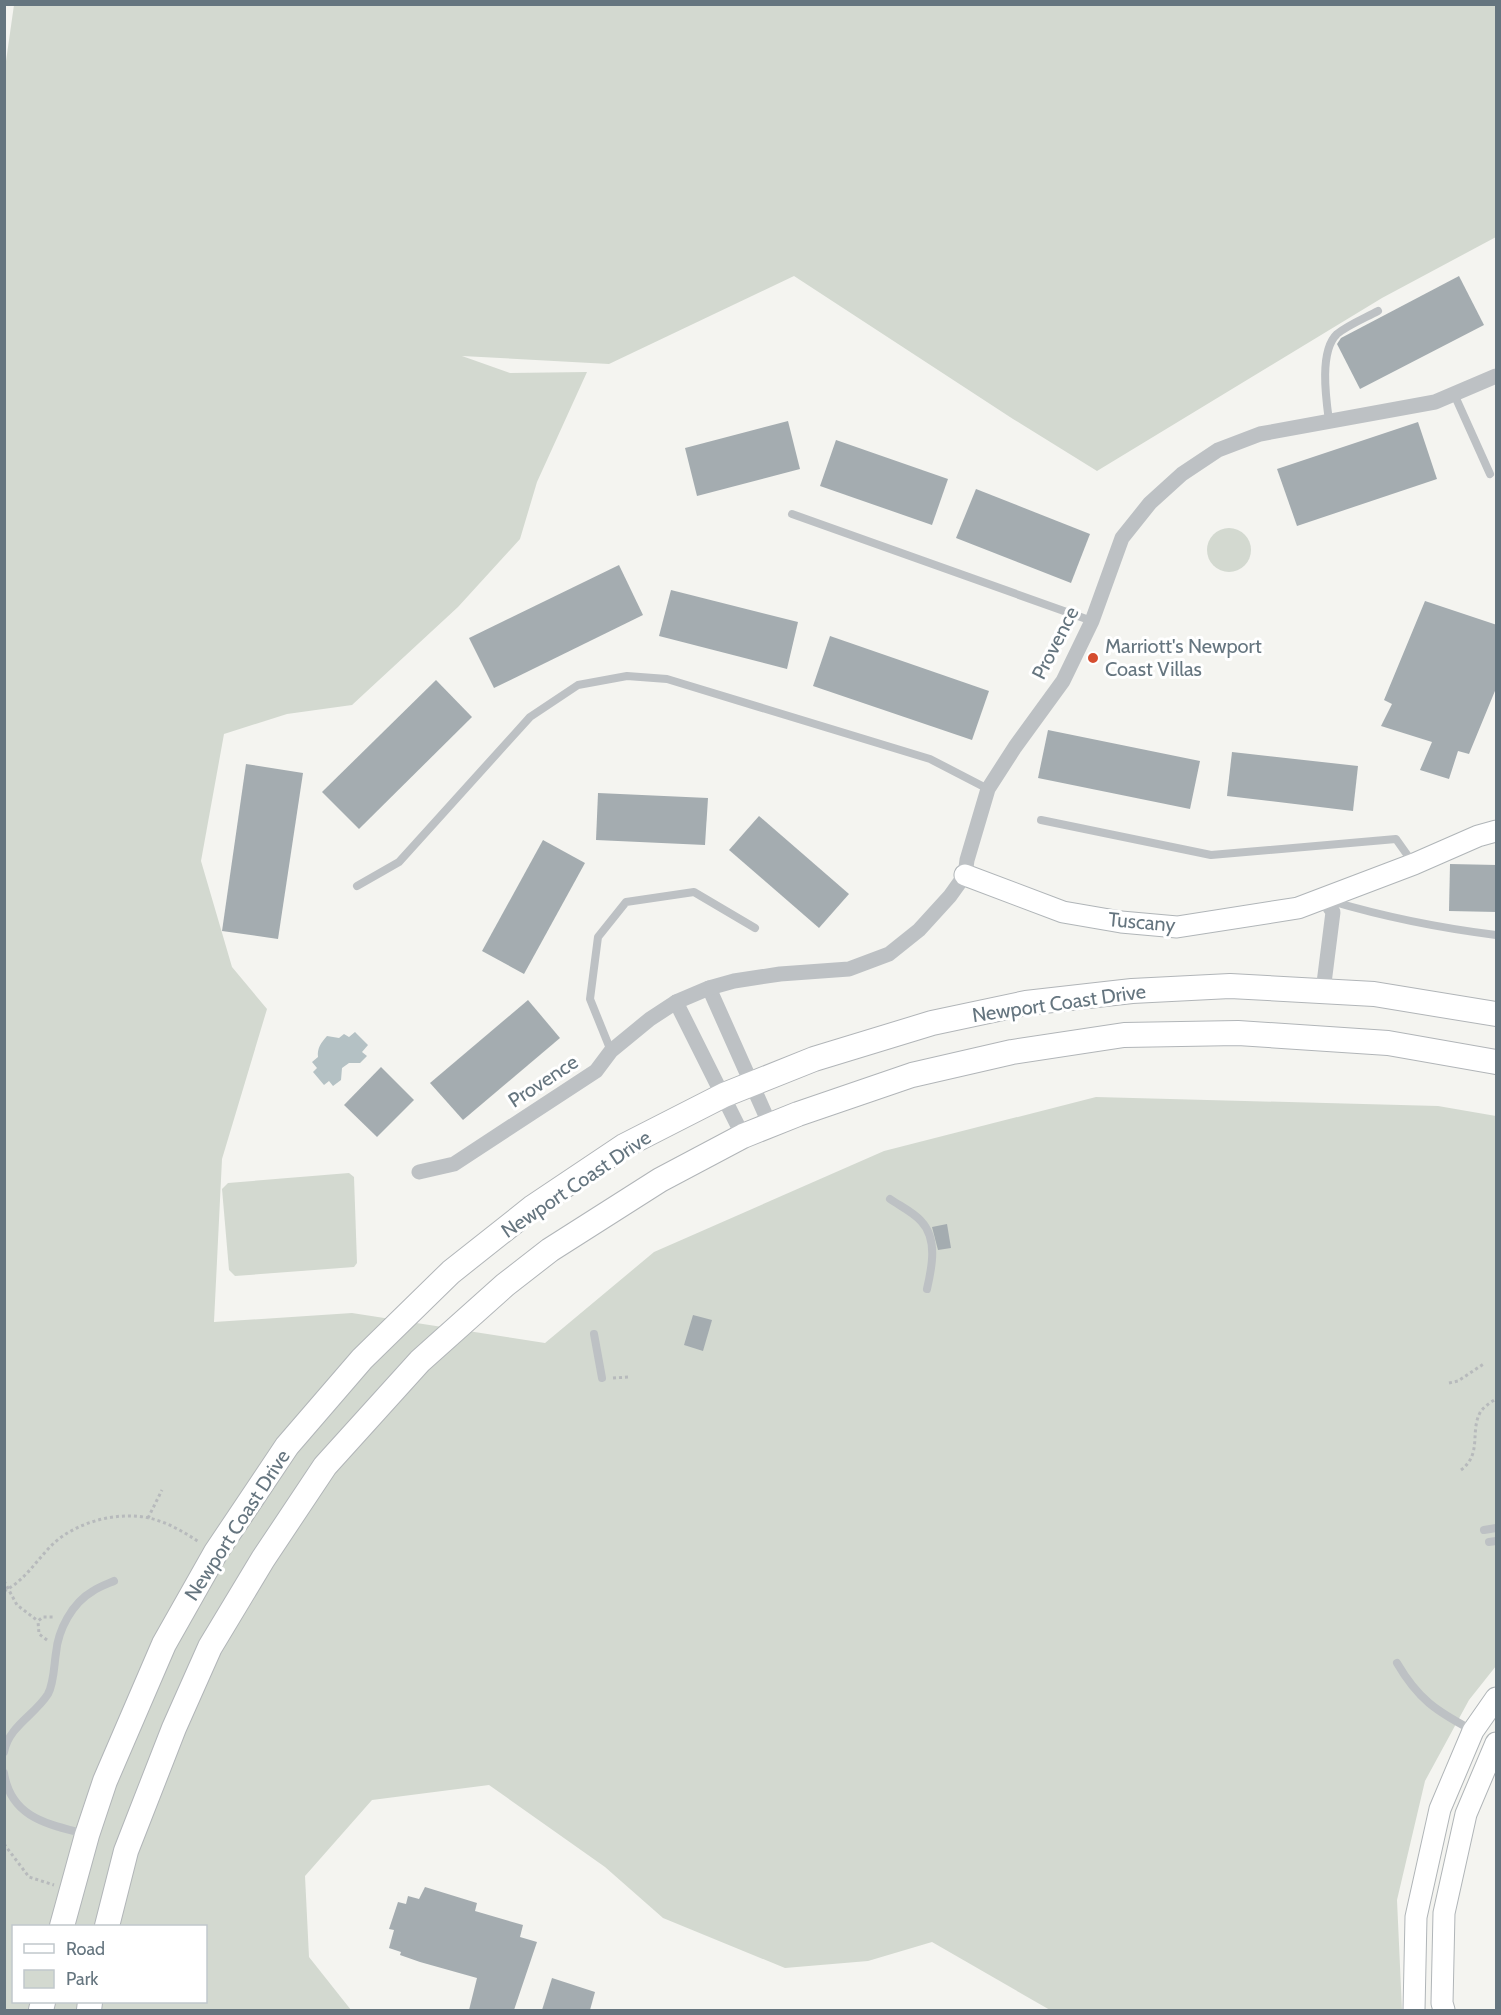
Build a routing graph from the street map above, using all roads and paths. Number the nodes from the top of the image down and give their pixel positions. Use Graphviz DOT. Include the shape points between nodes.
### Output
graph roads {
  1 [pos="1378,311"];
  2 [pos="1497,376"];
  3 [pos="1454,394"];
  4 [pos="1329,421"];
  5 [pos="1490,474"];
  6 [pos="792,514"];
  7 [pos="1092,621"];
  8 [pos="988,789"];
  9 [pos="1041,820"];
  10 [pos="1497,831"];
  11 [pos="1414,864"];
  12 [pos="965,875"];
  13 [pos="357,886"];
  14 [pos="1324,899"];
  15 [pos="755,928"];
  16 [pos="1497,935"];
  17 [pos="709,988"];
  18 [pos="1323,991"];
  19 [pos="676,1002"];
  20 [pos="1497,1014"];
  21 [pos="611,1051"];
  22 [pos="1497,1062"];
  23 [pos="751,1084"];
  24 [pos="724,1095"];
  25 [pos="770,1125"];
  26 [pos="743,1136"];
  27 [pos="419,1172"];
  28 [pos="890,1199"];
  29 [pos="927,1289"];
  30 [pos="594,1334"];
  31 [pos="1485,1363"];
  32 [pos="614,1377"];
  33 [pos="629,1377"];
  34 [pos="602,1378"];
  35 [pos="1449,1383"];
  36 [pos="1497,1399"];
  37 [pos="1461,1470"];
  38 [pos="162,1490"];
  39 [pos="148,1518"];
  40 [pos="1497,1528"];
  41 [pos="1484,1530"];
  42 [pos="216,1552"];
  43 [pos="4,1581"];
  44 [pos="114,1581"];
  45 [pos="6,1590"];
  46 [pos="38,1622"];
  47 [pos="64,1623"];
  48 [pos="57,1645"];
  49 [pos="1397,1663"];
  50 [pos="1497,1698"];
  51 [pos="1473,1731"];
  52 [pos="1497,1743"];
  53 [pos="4,1752"];
  54 [pos="4,1773"];
  55 [pos="87,1835"];
  56 [pos="4,1844"];
  57 [pos="72,1889"];
  58 [pos="62,1925"];
  59 [pos="107,1925"];
  60 [pos="1414,2010"];
  61 [pos="1444,2010"];
  1 -- 4 [label="lane" via="1336,335 1326,356 1324,389"];
  2 -- 3 [label="street, Provence"];
  3 -- 4 [label="street, Provence" via="1435,402"];
  3 -- 5 [label="lane"];
  4 -- 7 [label="street, Provence" via="1260,434 1218,450 1182,474 1150,503 1122,538"];
  6 -- 7 [label="lane"];
  7 -- 8 [label="street, Provence" via="1063,681"];
  8 -- 12 [label="street, Provence"];
  8 -- 13 [label="lane" via="930,759 667,679 627,676 578,686 530,717 399,862"];
  9 -- 11 [label="lane" via="1211,855 1396,839"];
  10 -- 11 [label="street, Tuscany"];
  11 -- 14 [label="street, Tuscany"];
  12 -- 14 [label="street, Tuscany" via="1063,912 1177,927 1298,908"];
  12 -- 17 [label="street, Provence" via="919,930 889,954 849,969 780,974"];
  14 -- 16 [label="lane" via="1445,928"];
  14 -- 18 [label="street" via="1333,912"];
  15 -- 21 [label="lane" via="694,892 626,902 598,937 590,999"];
  17 -- 19 [label="street, Provence"];
  17 -- 23 [label="street"];
  18 -- 20 [label="main road, Newport Coast Drive" via="1374,994"];
  18 -- 23 [label="main road, Newport Coast Drive" via="1230,986 1132,991 1026,1003 932,1023 814,1059"];
  19 -- 21 [label="street, Provence"];
  19 -- 24 [label="street"];
  21 -- 27 [label="street, Provence" via="596,1071 454,1164"];
  22 -- 25 [label="main road, Newport Coast Drive" via="1388,1043 1238,1033 1124,1035 1012,1052 912,1075"];
  23 -- 24 [label="main road, Newport Coast Drive"];
  23 -- 25 [label="street"];
  24 -- 26 [label="street"];
  24 -- 42 [label="main road, Newport Coast Drive" via="624,1146 533,1207 451,1272 362,1359 287,1446"];
  25 -- 26 [label="main road, Newport Coast Drive"];
  26 -- 59 [label="main road, Newport Coast Drive" via="660,1180 550,1250 505,1285 420,1361 325,1466 210,1647 126,1851"];
  28 -- 29 [label="lane" via="927,1228 934,1262"];
  30 -- 34 [label="lane"];
  31 -- 35 [label="path"];
  32 -- 33 [label="path"];
  36 -- 37 [label="path" via="1482,1409 1473,1455"];
  38 -- 39 [label="path"];
  39 -- 42 [label="path" via="171,1525"];
  39 -- 45 [label="path" via="106,1519 83,1525 56,1541 27,1574"];
  40 -- 41 [label="lane"];
  42 -- 55 [label="main road, Newport Coast Drive" via="164,1644 105,1781"];
  43 -- 45 [label="path"];
  44 -- 47 [label="lane" via="92,1591"];
  45 -- 46 [label="path" via="16,1605"];
  46 -- 47 [label="path" via="51,1616"];
  46 -- 48 [label="path" via="39,1634"];
  47 -- 48 [label="lane"];
  48 -- 53 [label="lane" via="49,1691 18,1725"];
  49 -- 51 [label="lane" via="1425,1701"];
  50 -- 51 [label="street"];
  51 -- 60 [label="street" via="1440,1809 1416,1917"];
  52 -- 61 [label="street" via="1466,1814 1444,1913"];
  54 -- 55 [label="lane" via="10,1791 25,1812 42,1822"];
  55 -- 57 [label="main road, Newport Coast Drive"];
  56 -- 57 [label="path" via="29,1877"];
  57 -- 58 [label="main road, Newport Coast Drive"];
}
